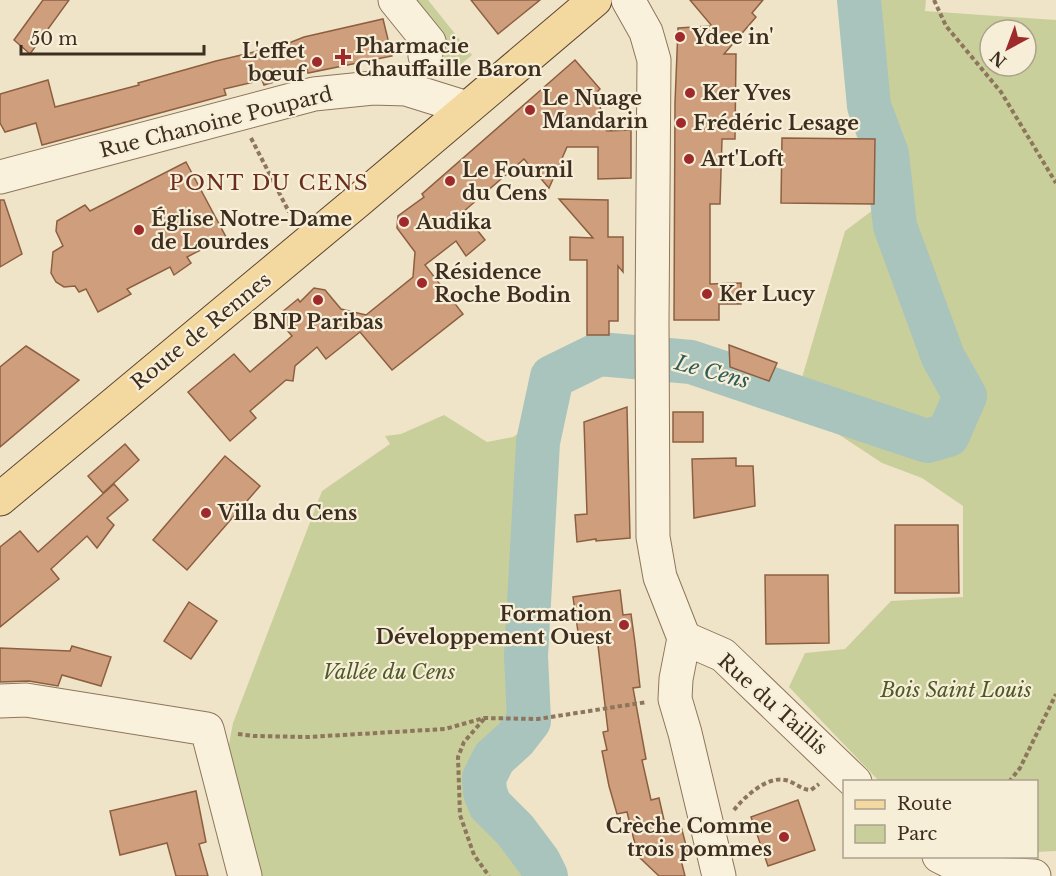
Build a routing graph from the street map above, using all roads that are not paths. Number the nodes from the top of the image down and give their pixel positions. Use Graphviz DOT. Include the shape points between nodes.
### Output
graph roads {
  1 [pos="395,0"];
  2 [pos="595,0"];
  3 [pos="628,0"];
  4 [pos="425,56"];
  5 [pos="467,108"];
  6 [pos="0,177"];
  7 [pos="0,499"];
  8 [pos="684,638"];
  9 [pos="0,701"];
  10 [pos="853,780"];
  11 [pos="928,858"];
  12 [pos="943,858"];
  13 [pos="245,876"];
  14 [pos="719,876"];
  15 [pos="927,876"];
  16 [pos="1034,876"];
  1 -- 4 [label="street" via="429,42"];
  2 -- 5 [label="main road, Route de Rennes"];
  3 -- 8 [label="street" via="646,32 654,60 653,537 660,577"];
  5 -- 6 [label="street, Rue Chanoine Poupard" via="406,89 314,94"];
  5 -- 7 [label="main road, Route de Rennes"];
  8 -- 10 [label="street, Rue du Taillis" via="723,655"];
  8 -- 14 [label="street" via="675,699"];
  9 -- 13 [label="street" via="26,700 207,729"];
  11 -- 15 [label="street"];
  12 -- 16 [label="street" via="972,873"];
}
